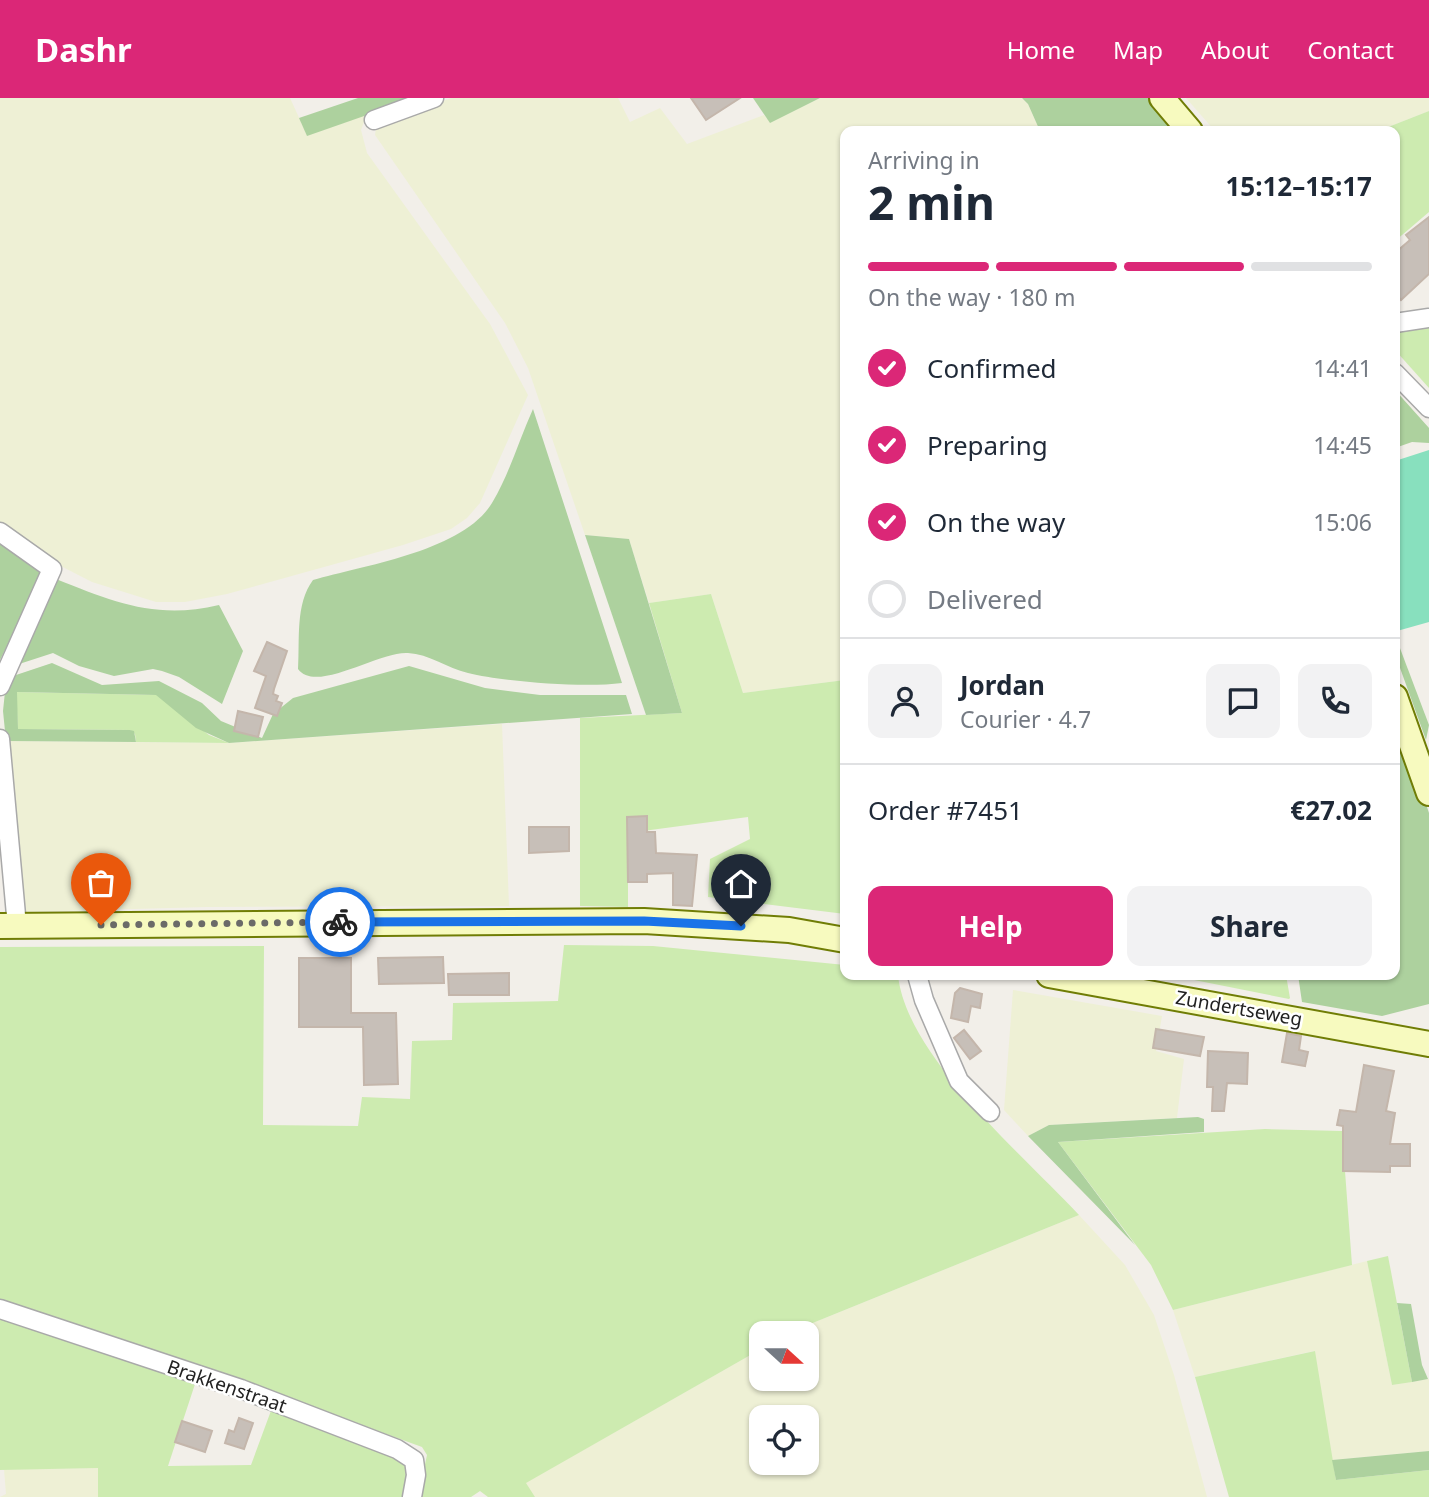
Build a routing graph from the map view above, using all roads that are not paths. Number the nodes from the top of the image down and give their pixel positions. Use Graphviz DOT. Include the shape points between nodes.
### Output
graph roads {
  1 [pos="434,98"];
  2 [pos="1162,98"];
  3 [pos="374,120"];
  4 [pos="1186,126"];
  5 [pos="1429,318"];
  6 [pos="1400,322"];
  7 [pos="1400,378"];
  8 [pos="1429,408"];
  9 [pos="0,532"];
  10 [pos="0,686"];
  11 [pos="1400,711"];
  12 [pos="0,739"];
  13 [pos="1429,793"];
  14 [pos="9,926"];
  15 [pos="840,939"];
  16 [pos="918,980"];
  17 [pos="1077,980"];
  18 [pos="1429,1044"];
  19 [pos="990,1112"];
  20 [pos="0,1309"];
  21 [pos="412,1497"];
  1 -- 3 [label="street"];
  2 -- 4 [label="street"];
  5 -- 6 [label="street"];
  7 -- 8 [label="street"];
  9 -- 10 [label="street" via="52,569"];
  11 -- 13 [label="street"];
  12 -- 14 [label="street"];
  14 -- 15 [label="street" via="644,921 789,930"];
  16 -- 19 [label="street" via="959,1081"];
  17 -- 18 [label="street, Zundertseweg"];
  20 -- 21 [label="street, Brakkenstraat" via="241,1389 397,1449 414,1460"];
}
